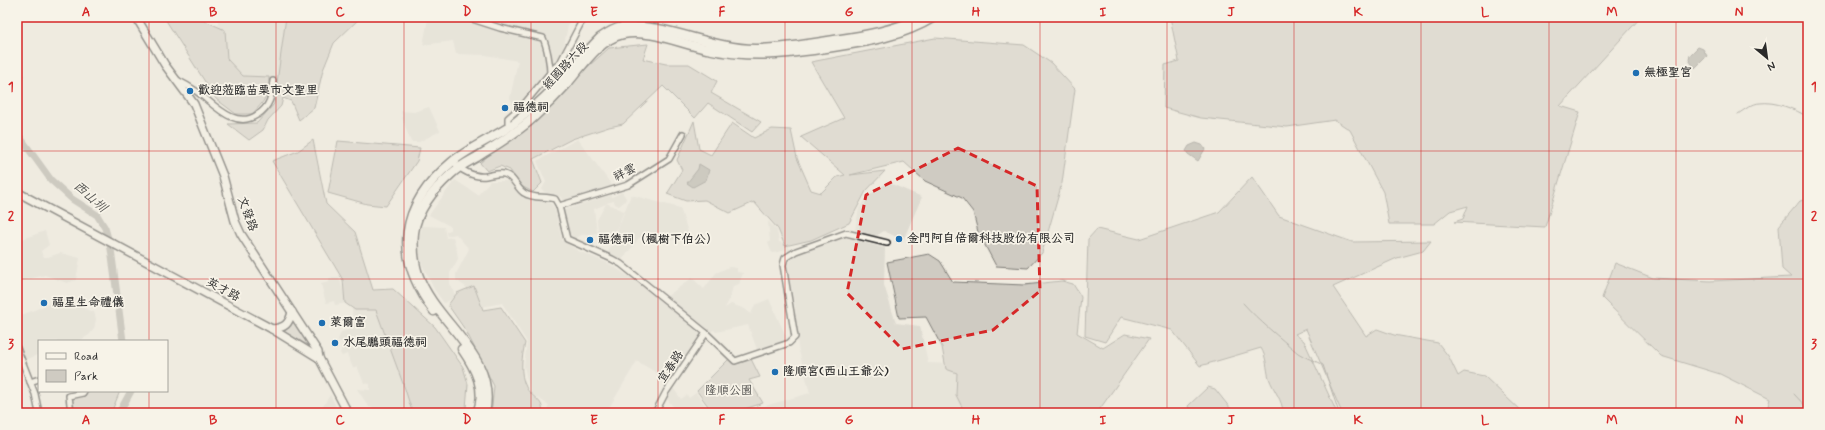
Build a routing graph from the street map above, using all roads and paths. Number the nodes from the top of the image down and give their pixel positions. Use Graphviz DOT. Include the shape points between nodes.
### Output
graph roads {
  1 [pos="136,17"];
  2 [pos="466,17"];
  3 [pos="584,17"];
  4 [pos="921,17"];
  5 [pos="934,17"];
  6 [pos="740,51"];
  7 [pos="550,74"];
  8 [pos="174,78"];
  9 [pos="274,81"];
  10 [pos="510,131"];
  11 [pos="682,134"];
  12 [pos="456,165"];
  13 [pos="17,192"];
  14 [pos="559,206"];
  15 [pos="887,243"];
  16 [pos="292,312"];
  17 [pos="272,329"];
  18 [pos="706,333"];
  19 [pos="17,348"];
  20 [pos="319,358"];
  21 [pos="38,379"];
  22 [pos="30,382"];
  23 [pos="84,392"];
  24 [pos="39,413"];
  25 [pos="71,413"];
  26 [pos="348,413"];
  27 [pos="477,413"];
  28 [pos="485,413"];
  29 [pos="655,413"];
  1 -- 8 [label="street, 文發路"];
  2 -- 7 [label="street" via="543,38 546,56 550,62"];
  3 -- 7 [label="street" via="560,63"];
  4 -- 6 [label="main road, 經國路六段" via="888,30 864,35 797,46"];
  5 -- 6 [label="main road, 經國路六段" via="906,31 863,43 777,55"];
  6 -- 10 [label="main road, 經國路六段" via="706,49 653,35 621,34 600,47 538,113"];
  7 -- 10 [label="street" via="508,118"];
  8 -- 9 [label="street" via="195,90 229,116 240,120 252,118 264,111 272,96"];
  8 -- 16 [label="street, 文發路" via="194,104 223,176 241,234"];
  10 -- 12 [label="main road, 經國路六段"];
  11 -- 14 [label="street, 祥雲" via="669,159 628,185"];
  12 -- 14 [label="street" via="481,176 504,174 514,179 523,193 555,199"];
  12 -- 27 [label="main road, 經國路六段" via="429,184 419,200 410,222 407,249 412,272 421,294 476,371 481,391"];
  12 -- 28 [label="main road, 經國路六段" via="425,204 414,233 414,254 423,285 476,358 484,376 487,400"];
  13 -- 17 [label="street, 英才路"];
  14 -- 18 [label="street" via="567,240 621,264"];
  15 -- 18 [label="street" via="846,233 796,251 785,258 783,265 795,337 789,342 736,361"];
  16 -- 17 [label="street" via="285,327"];
  16 -- 20 [label="street, 文發路" via="318,352"];
  17 -- 20 [label="street, 英才路"];
  18 -- 29 [label="street, 宜春路" via="666,392"];
  19 -- 22 [label="street"];
  20 -- 26 [label="street, 文發路"];
  21 -- 22 [label="street"];
  22 -- 24 [label="street"];
  23 -- 25 [label="street" via="69,396"];
}
